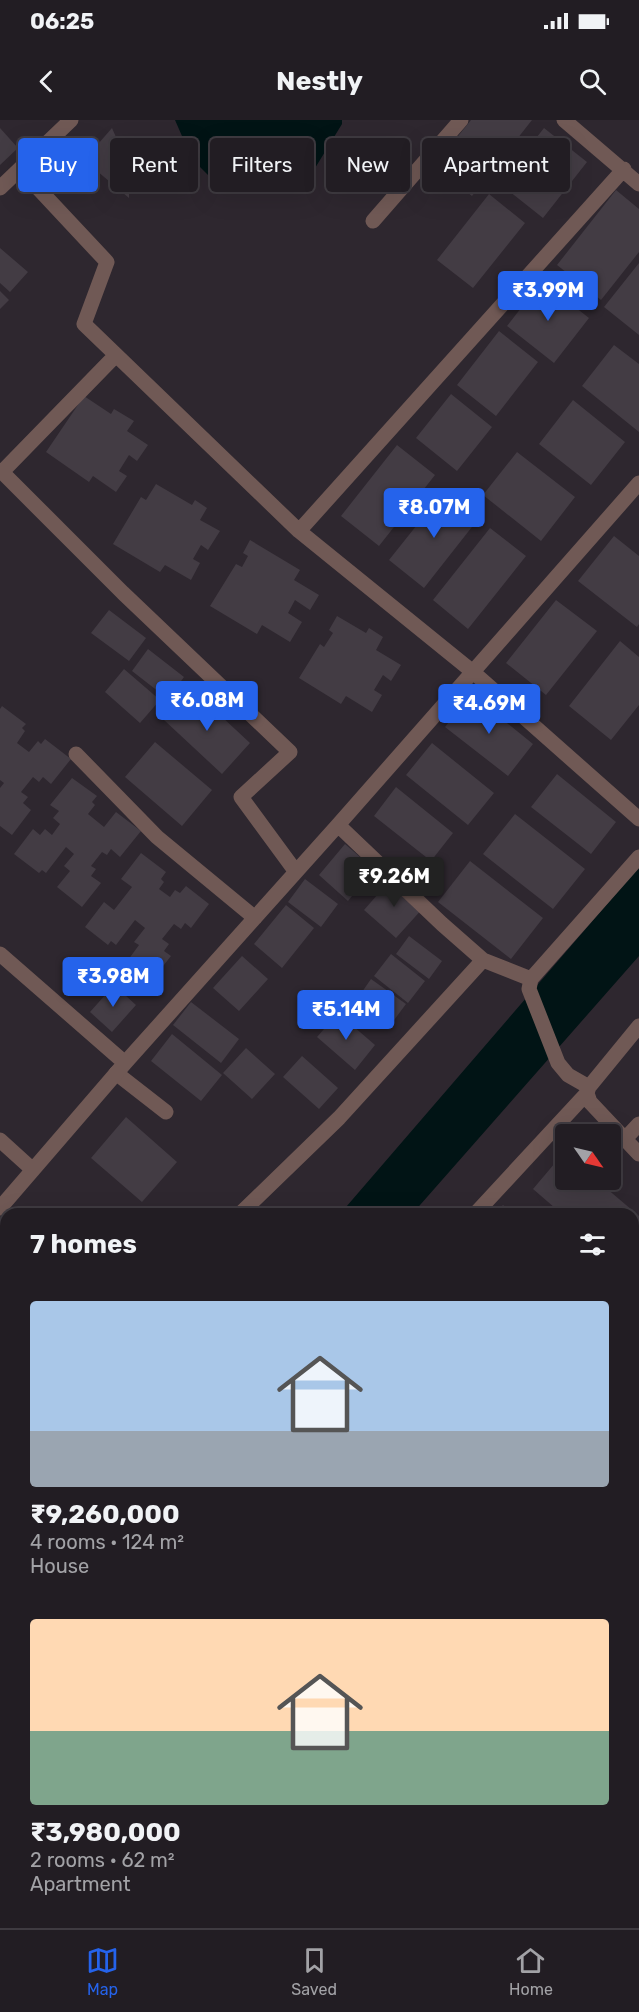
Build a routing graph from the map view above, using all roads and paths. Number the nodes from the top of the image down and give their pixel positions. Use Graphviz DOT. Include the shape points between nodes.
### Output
graph roads {
  1 [pos="71,120"];
  2 [pos="461,120"];
  3 [pos="564,120"];
  4 [pos="52,138"];
  5 [pos="624,169"];
  6 [pos="18,171"];
  7 [pos="639,184"];
  8 [pos="0,188"];
  9 [pos="42,192"];
  10 [pos="373,221"];
  11 [pos="116,355"];
  12 [pos="639,483"];
  13 [pos="299,531"];
  14 [pos="473,672"];
  15 [pos="76,754"];
  16 [pos="639,819"];
  17 [pos="338,825"];
  18 [pos="639,857"];
  19 [pos="296,872"];
  20 [pos="255,918"];
  21 [pos="0,954"];
  22 [pos="483,960"];
  23 [pos="530,984"];
  24 [pos="639,1026"];
  25 [pos="120,1068"];
  26 [pos="588,1090"];
  27 [pos="166,1112"];
  28 [pos="639,1124"];
  29 [pos="0,1140"];
  30 [pos="624,1140"];
  31 [pos="639,1154"];
  32 [pos="33,1170"];
  33 [pos="0,1208"];
  34 [pos="246,1208"];
  35 [pos="480,1208"];
  1 -- 4 [label="street"];
  2 -- 10 [label="street"];
  3 -- 5 [label="street"];
  5 -- 7 [label="street"];
  5 -- 13 [label="street"];
  6 -- 8 [label="street"];
  9 -- 11 [label="street" via="107,262 84,324"];
  11 -- 13 [label="street"];
  11 -- 19 [label="street" via="2,471 290,752 241,797"];
  12 -- 14 [label="street"];
  13 -- 14 [label="street"];
  14 -- 16 [label="street"];
  14 -- 17 [label="street"];
  15 -- 20 [label="street" via="157,837"];
  17 -- 19 [label="street"];
  17 -- 22 [label="street"];
  18 -- 23 [label="street"];
  19 -- 20 [label="street"];
  20 -- 25 [label="street"];
  21 -- 25 [label="street"];
  22 -- 23 [label="street"];
  22 -- 34 [label="street" via="339,1118"];
  23 -- 26 [label="street" via="558,1063"];
  24 -- 26 [label="street"];
  25 -- 27 [label="street"];
  25 -- 32 [label="street"];
  26 -- 30 [label="street" via="590,1102"];
  26 -- 35 [label="street"];
  28 -- 30 [label="street"];
  29 -- 32 [label="street"];
  30 -- 31 [label="street"];
  32 -- 33 [label="street"];
}
